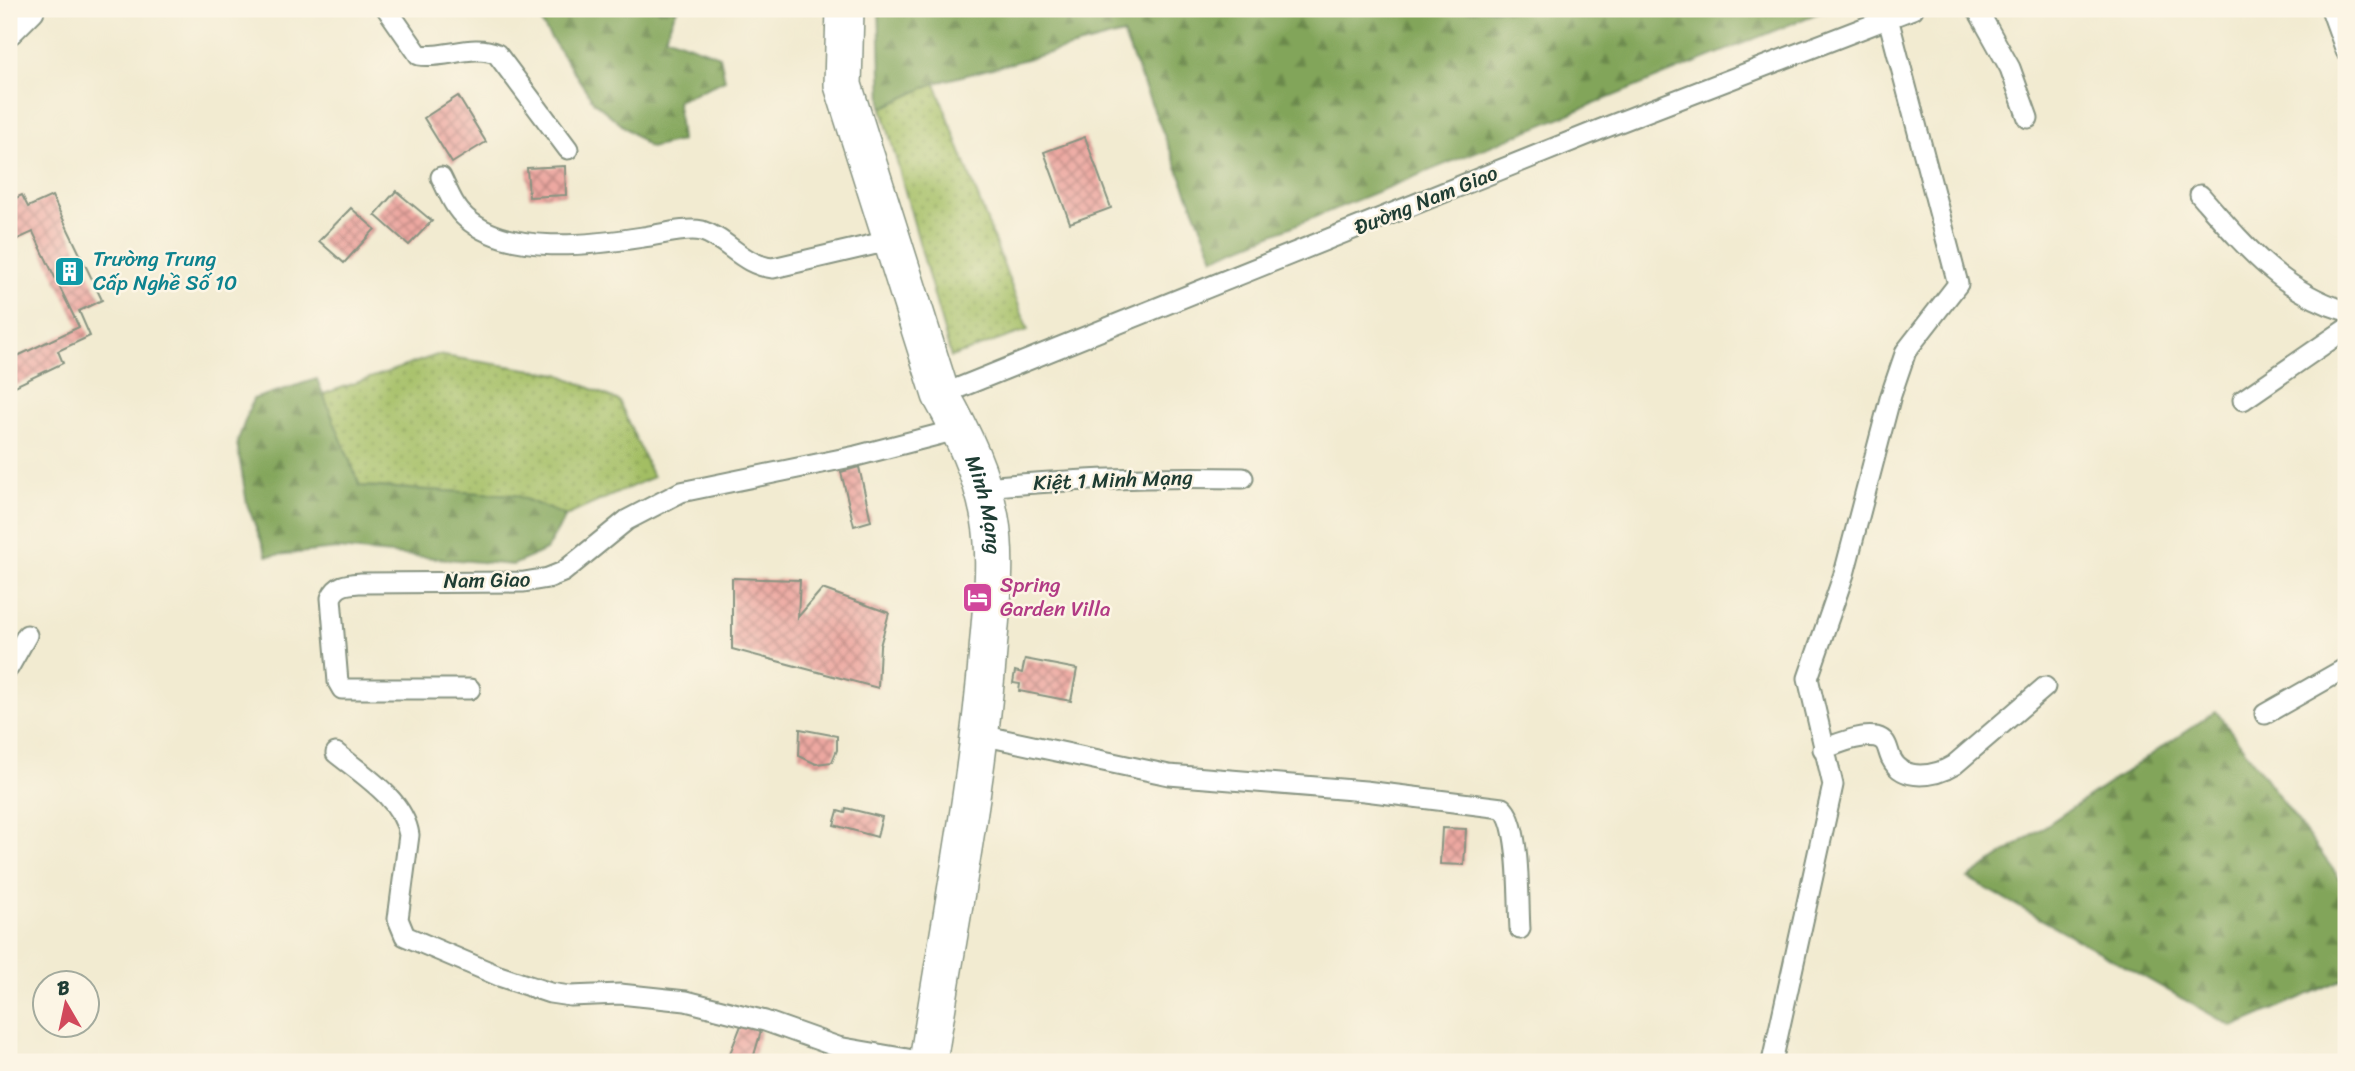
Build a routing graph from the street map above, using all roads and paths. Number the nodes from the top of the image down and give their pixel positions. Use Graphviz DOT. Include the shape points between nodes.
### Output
graph roads {
  1 [pos="30,9"];
  2 [pos="387,9"];
  3 [pos="845,9"];
  4 [pos="1913,9"];
  5 [pos="1976,9"];
  6 [pos="2333,9"];
  7 [pos="2346,17"];
  8 [pos="1888,18"];
  9 [pos="9,30"];
  10 [pos="2346,51"];
  11 [pos="2028,118"];
  12 [pos="568,149"];
  13 [pos="441,177"];
  14 [pos="2200,195"];
  15 [pos="893,240"];
  16 [pos="2346,311"];
  17 [pos="2346,330"];
  18 [pos="941,395"];
  19 [pos="2243,400"];
  20 [pos="960,429"];
  21 [pos="1243,478"];
  22 [pos="984,487"];
  23 [pos="27,635"];
  24 [pos="9,667"];
  25 [pos="2346,668"];
  26 [pos="2045,687"];
  27 [pos="470,689"];
  28 [pos="2265,714"];
  29 [pos="981,735"];
  30 [pos="1823,750"];
  31 [pos="336,753"];
  32 [pos="1520,929"];
  33 [pos="926,1062"];
  34 [pos="1772,1062"];
  1 -- 9 [label="street"];
  2 -- 12 [label="street" via="419,55 486,49 497,54"];
  3 -- 15 [label="highway, Minh Mạng" via="843,85"];
  4 -- 8 [label="street, Đường Nam Giao"];
  5 -- 11 [label="street" via="2010,68"];
  6 -- 7 [label="street"];
  6 -- 10 [label="street"];
  8 -- 18 [label="street, Đường Nam Giao"];
  8 -- 30 [label="street" via="1958,284 1906,351 1844,574 1808,678"];
  13 -- 15 [label="street" via="467,219 507,240 597,244 703,231 758,267 773,268"];
  14 -- 16 [label="street" via="2258,261 2321,303"];
  15 -- 18 [label="highway, Minh Mạng"];
  17 -- 19 [label="street"];
  18 -- 20 [label="highway, Minh Mạng"];
  20 -- 22 [label="highway, Minh Mạng"];
  20 -- 27 [label="street, Nam Giao" via="681,492 627,520 601,538 579,562 548,578 361,583 335,589 331,598 342,689"];
  21 -- 22 [label="street, Kiệt 1 Minh Mạng" via="1051,481"];
  22 -- 29 [label="highway, Minh Mạng" via="993,573"];
  23 -- 24 [label="street"];
  25 -- 28 [label="street"];
  26 -- 30 [label="street" via="1938,775 1915,774 1898,765 1878,737"];
  29 -- 32 [label="street" via="1169,775 1502,807 1513,829"];
  29 -- 33 [label="highway, Minh Mạng"];
  30 -- 34 [label="street" via="1833,785"];
  31 -- 33 [label="street" via="399,808 407,824 398,919 405,936 550,993 649,995 686,1001 765,1021 838,1047"];
}
